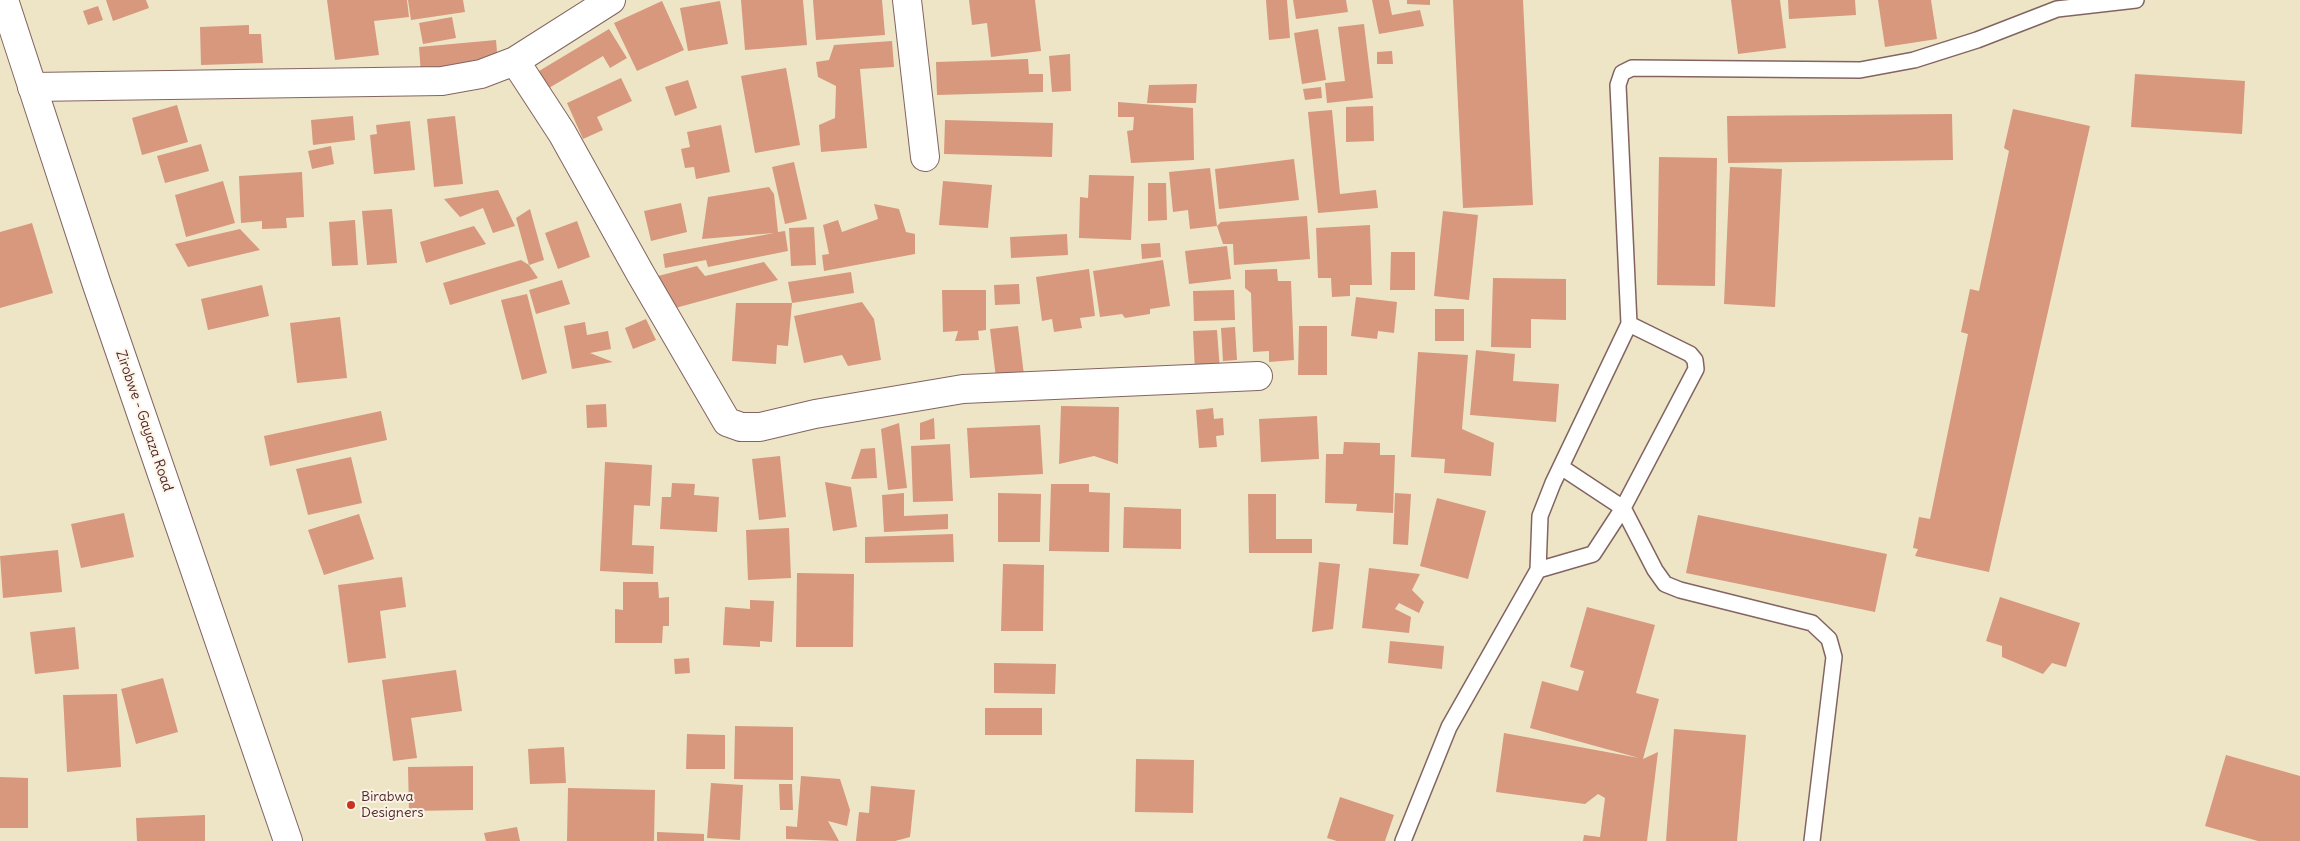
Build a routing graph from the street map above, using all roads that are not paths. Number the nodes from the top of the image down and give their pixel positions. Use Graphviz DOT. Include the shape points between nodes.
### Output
graph roads {
  1 [pos="4,0"];
  2 [pos="611,0"];
  3 [pos="907,0"];
  4 [pos="2136,0"];
  5 [pos="2056,5"];
  6 [pos="515,61"];
  7 [pos="32,87"];
  8 [pos="925,157"];
  9 [pos="1629,324"];
  10 [pos="1258,376"];
  11 [pos="1560,467"];
  12 [pos="1623,508"];
  13 [pos="1538,570"];
  14 [pos="288,841"];
  15 [pos="1403,841"];
  16 [pos="1812,841"];
  1 -- 7 [label="street, Zirobwe - Gayaza Road"];
  2 -- 6 [label="street"];
  3 -- 8 [label="street"];
  4 -- 5 [label="lane"];
  5 -- 9 [label="lane" via="1977,40 1914,60 1860,70 1632,68 1622,72 1618,85"];
  6 -- 7 [label="street" via="481,74 442,81"];
  6 -- 10 [label="street" via="562,133 727,422 741,427 760,427 815,414 963,389"];
  7 -- 14 [label="street, Zirobwe - Gayaza Road"];
  9 -- 11 [label="lane"];
  9 -- 12 [label="lane" via="1690,354 1696,369"];
  11 -- 12 [label="lane"];
  11 -- 13 [label="lane" via="1540,516"];
  12 -- 13 [label="lane" via="1594,554"];
  12 -- 16 [label="lane" via="1665,584 1812,623 1829,639 1834,658"];
  13 -- 15 [label="lane" via="1449,727"];
}
